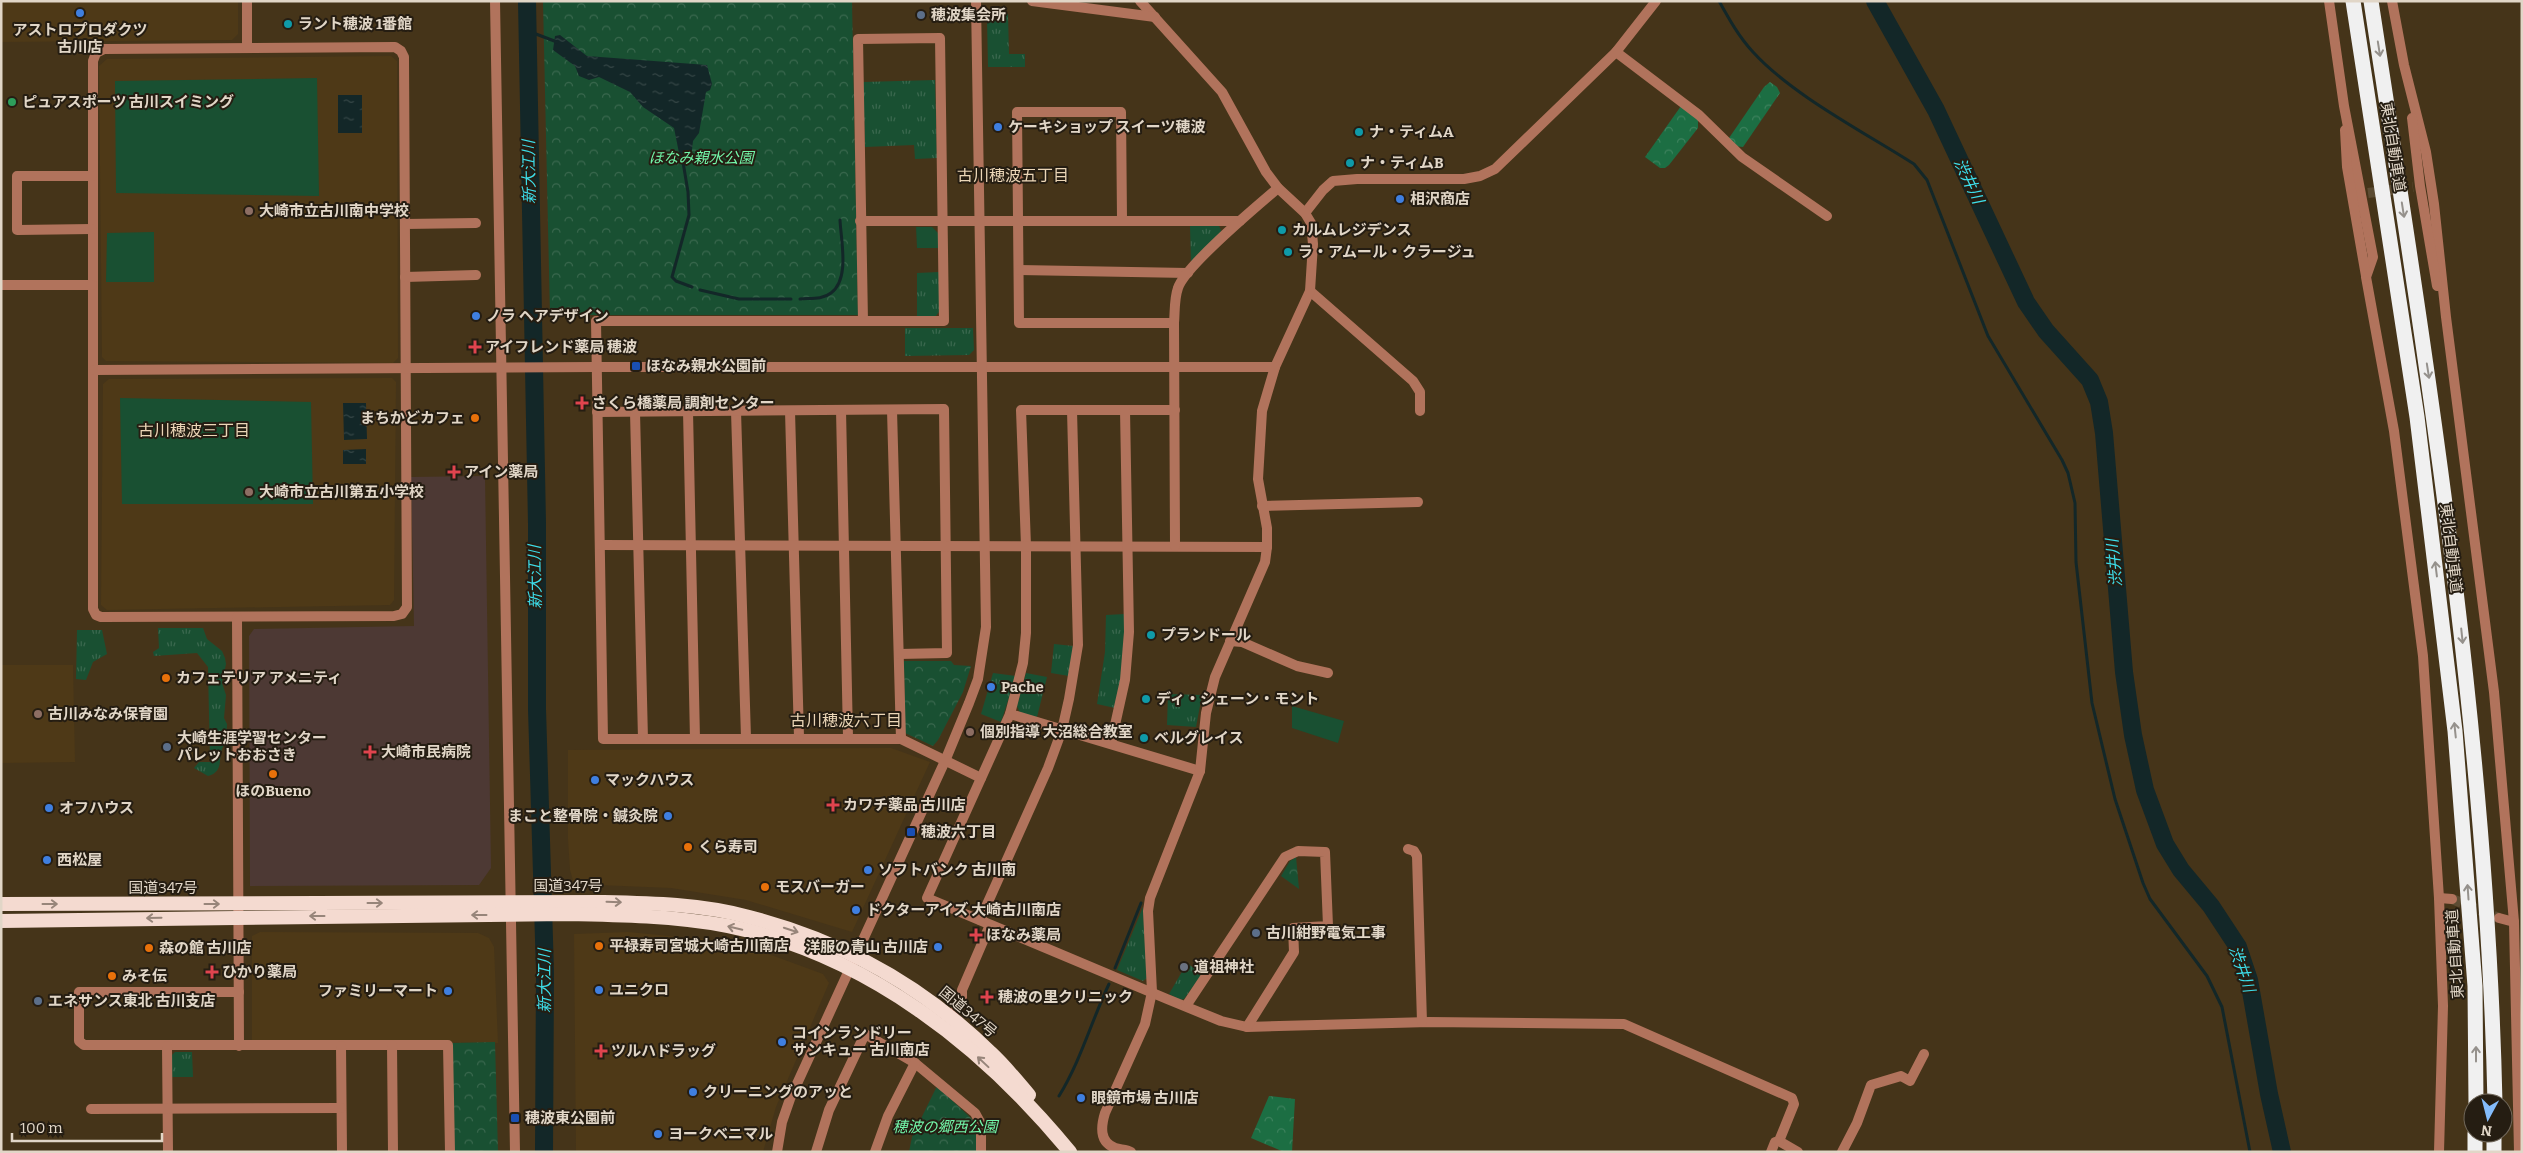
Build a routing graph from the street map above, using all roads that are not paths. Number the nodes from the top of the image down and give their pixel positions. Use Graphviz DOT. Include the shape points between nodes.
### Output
graph roads {
  1 [pos="247,1"];
  2 [pos="495,1"];
  3 [pos="976,1"];
  4 [pos="1032,1"];
  5 [pos="1140,1"];
  6 [pos="1656,1"];
  7 [pos="2329,1"];
  8 [pos="2353,1"];
  9 [pos="2371,1"];
  10 [pos="2392,1"];
  11 [pos="1155,17"];
  12 [pos="247,48"];
  13 [pos="1616,52"];
  14 [pos="2410,87"];
  15 [pos="2344,106"];
  16 [pos="92,176"];
  17 [pos="1278,188"];
  18 [pos="1305,213"];
  19 [pos="1827,216"];
  20 [pos="978,219"];
  21 [pos="1018,219"];
  22 [pos="943,220"];
  23 [pos="1122,220"];
  24 [pos="860,221"];
  25 [pos="1240,221"];
  26 [pos="476,223"];
  27 [pos="405,224"];
  28 [pos="92,229"];
  29 [pos="1018,270"];
  30 [pos="1188,273"];
  31 [pos="476,275"];
  32 [pos="405,276"];
  33 [pos="2366,277"];
  34 [pos="1,285"];
  35 [pos="92,285"];
  36 [pos="1310,291"];
  37 [pos="2446,317"];
  38 [pos="863,321"];
  39 [pos="1174,323"];
  40 [pos="596,366"];
  41 [pos="981,366"];
  42 [pos="1175,366"];
  43 [pos="1275,367"];
  44 [pos="406,368"];
  45 [pos="501,368"];
  46 [pos="94,370"];
  47 [pos="790,410"];
  48 [pos="840,410"];
  49 [pos="892,410"];
  50 [pos="1072,410"];
  51 [pos="1125,410"];
  52 [pos="1175,410"];
  53 [pos="688,411"];
  54 [pos="736,411"];
  55 [pos="1420,411"];
  56 [pos="597,412"];
  57 [pos="635,412"];
  58 [pos="1418,502"];
  59 [pos="1262,506"];
  60 [pos="600,546"];
  61 [pos="638,546"];
  62 [pos="690,546"];
  63 [pos="740,546"];
  64 [pos="794,546"];
  65 [pos="844,546"];
  66 [pos="896,546"];
  67 [pos="946,546"];
  68 [pos="984,546"];
  69 [pos="1026,546"];
  70 [pos="1076,546"];
  71 [pos="1128,546"];
  72 [pos="1175,546"];
  73 [pos="1268,547"];
  74 [pos="237,617"];
  75 [pos="1230,641"];
  76 [pos="899,654"];
  77 [pos="1328,673"];
  78 [pos="1010,714"];
  79 [pos="1062,730"];
  80 [pos="799,737"];
  81 [pos="848,737"];
  82 [pos="746,738"];
  83 [pos="643,739"];
  84 [pos="694,739"];
  85 [pos="901,739"];
  86 [pos="1111,743"];
  87 [pos="945,761"];
  88 [pos="1200,771"];
  89 [pos="980,778"];
  90 [pos="1408,849"];
  91 [pos="2439,898"];
  92 [pos="2452,899"];
  93 [pos="1,904"];
  94 [pos="511,908"];
  95 [pos="566,908"];
  96 [pos="238,910"];
  97 [pos="2499,918"];
  98 [pos="1,921"];
  99 [pos="985,922"];
  100 [pos="2514,922"];
  101 [pos="856,955"];
  102 [pos="850,968"];
  103 [pos="239,992"];
  104 [pos="1152,992"];
  105 [pos="1186,1006"];
  106 [pos="951,1018"];
  107 [pos="1422,1022"];
  108 [pos="1247,1027"];
  109 [pos="167,1046"];
  110 [pos="239,1046"];
  111 [pos="341,1046"];
  112 [pos="392,1046"];
  113 [pos="1924,1054"];
  114 [pos="915,1063"];
  115 [pos="2476,1093"];
  116 [pos="2495,1093"];
  117 [pos="167,1108"];
  118 [pos="341,1108"];
  119 [pos="92,1109"];
  120 [pos="1055,1133"];
  121 [pos="1779,1141"];
  122 [pos="168,1152"];
  123 [pos="342,1152"];
  124 [pos="393,1152"];
  125 [pos="450,1152"];
  126 [pos="515,1152"];
  127 [pos="777,1152"];
  128 [pos="816,1152"];
  129 [pos="875,1152"];
  130 [pos="981,1152"];
  131 [pos="1070,1152"];
  132 [pos="1130,1152"];
  133 [pos="1771,1152"];
  134 [pos="1798,1152"];
  135 [pos="1842,1152"];
  136 [pos="2440,1152"];
  137 [pos="2519,1152"];
  1 -- 12 [label="street"];
  2 -- 45 [label="street"];
  3 -- 20 [label="street"];
  4 -- 11 [label="street"];
  5 -- 11 [label="street"];
  6 -- 13 [label="street"];
  7 -- 15 [label="street"];
  115 -- 8 [label="highway, 東北自動車道, one-way" via="2475,986 2455,731 2417,418"];
  9 -- 116 [label="highway, 東北自動車道, one-way" via="2435,416 2456,580 2486,898"];
  10 -- 14 [label="street"];
  11 -- 17 [label="street" via="1222,92"];
  12 -- 16 [label="street" via="104,49 96,53 93,61"];
  12 -- 27 [label="street" via="395,47 401,51 404,57"];
  13 -- 18 [label="street" via="1488,173 1464,180 1333,181"];
  13 -- 19 [label="street" via="1699,115 1742,157"];
  14 -- 37 [label="street" via="2426,152"];
  14 -- 37 [label="street" via="2416,187"];
  15 -- 33 [label="street" via="2347,167"];
  15 -- 33 [label="street" via="2364,194 2373,257"];
  16 -- 28 [label="street"];
  16 -- 28 [label="street" via="17,176 17,230"];
  17 -- 18 [label="street"];
  17 -- 25 [label="street"];
  18 -- 36 [label="street" via="1312,223 1313,232"];
  20 -- 21 [label="street"];
  20 -- 22 [label="street"];
  20 -- 41 [label="street"];
  21 -- 23 [label="street"];
  21 -- 23 [label="street" via="1017,112 1121,112"];
  21 -- 29 [label="street"];
  22 -- 24 [label="street"];
  22 -- 24 [label="street" via="940,38 858,39"];
  22 -- 38 [label="street" via="944,321"];
  23 -- 25 [label="street"];
  24 -- 38 [label="street"];
  25 -- 30 [label="street"];
  26 -- 27 [label="street"];
  27 -- 32 [label="street"];
  28 -- 35 [label="street"];
  29 -- 30 [label="street"];
  29 -- 39 [label="street" via="1019,323"];
  30 -- 39 [label="street" via="1178,287"];
  31 -- 32 [label="street"];
  32 -- 44 [label="street"];
  33 -- 91 [label="street" via="2394,431 2423,656"];
  34 -- 35 [label="street"];
  35 -- 46 [label="street"];
  36 -- 43 [label="street"];
  36 -- 55 [label="street" via="1413,381 1420,392"];
  37 -- 100 [label="street" via="2494,692"];
  38 -- 40 [label="street" via="596,321"];
  39 -- 42 [label="street"];
  40 -- 41 [label="street"];
  40 -- 45 [label="street"];
  40 -- 56 [label="street"];
  41 -- 42 [label="street"];
  41 -- 68 [label="street"];
  42 -- 43 [label="street"];
  42 -- 52 [label="street"];
  43 -- 59 [label="street" via="1265,397 1259,437 1258,480"];
  44 -- 45 [label="street"];
  44 -- 46 [label="street"];
  44 -- 74 [label="street" via="407,606 402,614"];
  45 -- 94 [label="street"];
  46 -- 74 [label="street" via="93,609 96,615"];
  47 -- 48 [label="street"];
  47 -- 54 [label="street"];
  47 -- 64 [label="street"];
  48 -- 49 [label="street"];
  48 -- 65 [label="street"];
  49 -- 66 [label="street"];
  49 -- 67 [label="street" via="944,409"];
  50 -- 51 [label="street"];
  50 -- 69 [label="street" via="1021,410"];
  50 -- 70 [label="street"];
  51 -- 52 [label="street"];
  51 -- 71 [label="street"];
  52 -- 72 [label="street"];
  53 -- 54 [label="street"];
  53 -- 57 [label="street"];
  53 -- 62 [label="street"];
  54 -- 63 [label="street"];
  56 -- 57 [label="street"];
  56 -- 60 [label="street"];
  57 -- 61 [label="street"];
  58 -- 59 [label="street"];
  59 -- 73 [label="street"];
  60 -- 61 [label="street"];
  60 -- 83 [label="street" via="603,739"];
  61 -- 62 [label="street"];
  61 -- 83 [label="street"];
  62 -- 63 [label="street"];
  62 -- 84 [label="street"];
  63 -- 64 [label="street"];
  63 -- 82 [label="street"];
  64 -- 65 [label="street"];
  64 -- 80 [label="street"];
  65 -- 66 [label="street"];
  65 -- 81 [label="street"];
  66 -- 67 [label="street"];
  66 -- 76 [label="street"];
  67 -- 68 [label="street"];
  67 -- 76 [label="street" via="947,653"];
  68 -- 69 [label="street"];
  68 -- 87 [label="street" via="986,627 983,654 975,687"];
  69 -- 70 [label="street"];
  69 -- 78 [label="street" via="1026,633 1020,677"];
  70 -- 71 [label="street"];
  70 -- 79 [label="street" via="1078,646"];
  71 -- 72 [label="street"];
  71 -- 86 [label="street" via="1126,680"];
  72 -- 73 [label="street"];
  73 -- 75 [label="street" via="1265,562"];
  74 -- 96 [label="street"];
  75 -- 77 [label="street" via="1242,642 1297,666"];
  75 -- 88 [label="street" via="1209,695"];
  76 -- 85 [label="street"];
  78 -- 79 [label="street"];
  78 -- 89 [label="street"];
  79 -- 86 [label="street"];
  79 -- 99 [label="street"];
  80 -- 81 [label="street"];
  80 -- 82 [label="street"];
  81 -- 85 [label="street"];
  82 -- 84 [label="street"];
  83 -- 84 [label="street"];
  85 -- 87 [label="street"];
  86 -- 88 [label="street"];
  87 -- 89 [label="street"];
  87 -- 101 [label="street"];
  88 -- 104 [label="street" via="1150,898"];
  89 -- 99 [label="street" via="927,898"];
  90 -- 107 [label="street" via="1417,856"];
  91 -- 92 [label="street"];
  91 -- 136 [label="street" via="2443,1006"];
  93 -- 96 [label="highway, 国道347号, one-way"];
  94 -- 95 [label="highway, 国道347号"];
  94 -- 96 [label="highway, 国道347号"];
  94 -- 126 [label="street"];
  95 -- 101 [label="highway, 国道347号, one-way" via="652,903 748,917"];
  102 -- 95 [label="highway, 国道347号, one-way" via="797,946 728,926"];
  96 -- 98 [label="highway, 国道347号, one-way"];
  96 -- 103 [label="street"];
  97 -- 100 [label="street"];
  99 -- 104 [label="street"];
  99 -- 106 [label="street" via="962,990 962,1000"];
  100 -- 137 [label="street"];
  101 -- 102 [label="street"];
  101 -- 106 [label="highway, 国道347号" via="917,992"];
  120 -- 102 [label="highway, 国道347号, one-way" via="961,1042 905,999"];
  102 -- 127 [label="street" via="790,1100"];
  103 -- 109 [label="street" via="79,992 79,1041 84,1045"];
  103 -- 110 [label="street"];
  104 -- 105 [label="street"];
  104 -- 132 [label="street" via="1145,1024 1101,1128 1104,1138 1114,1148"];
  105 -- 108 [label="street" via="1221,1021"];
  105 -- 108 [label="street" via="1285,857 1298,851 1325,852 1328,926 1293,928 1294,952"];
  106 -- 120 [label="highway, 国道347号" via="992,1053 1030,1096"];
  107 -- 108 [label="street"];
  107 -- 121 [label="street" via="1624,1024 1792,1098 1794,1104"];
  109 -- 110 [label="street"];
  109 -- 117 [label="street"];
  110 -- 111 [label="street"];
  111 -- 112 [label="street"];
  111 -- 118 [label="street"];
  112 -- 124 [label="street"];
  112 -- 125 [label="street" via="448,1046"];
  113 -- 135 [label="street" via="1910,1081 1900,1076 1871,1085"];
  114 -- 128 [label="street" via="865,1034 829,1110"];
  114 -- 129 [label="street" via="888,1116"];
  114 -- 130 [label="street" via="975,1113 981,1124"];
  117 -- 118 [label="street"];
  117 -- 119 [label="street"];
  117 -- 122 [label="street"];
  118 -- 123 [label="street"];
  120 -- 131 [label="highway, 国道347号"];
  121 -- 133 [label="street"];
  121 -- 134 [label="street"];
}
